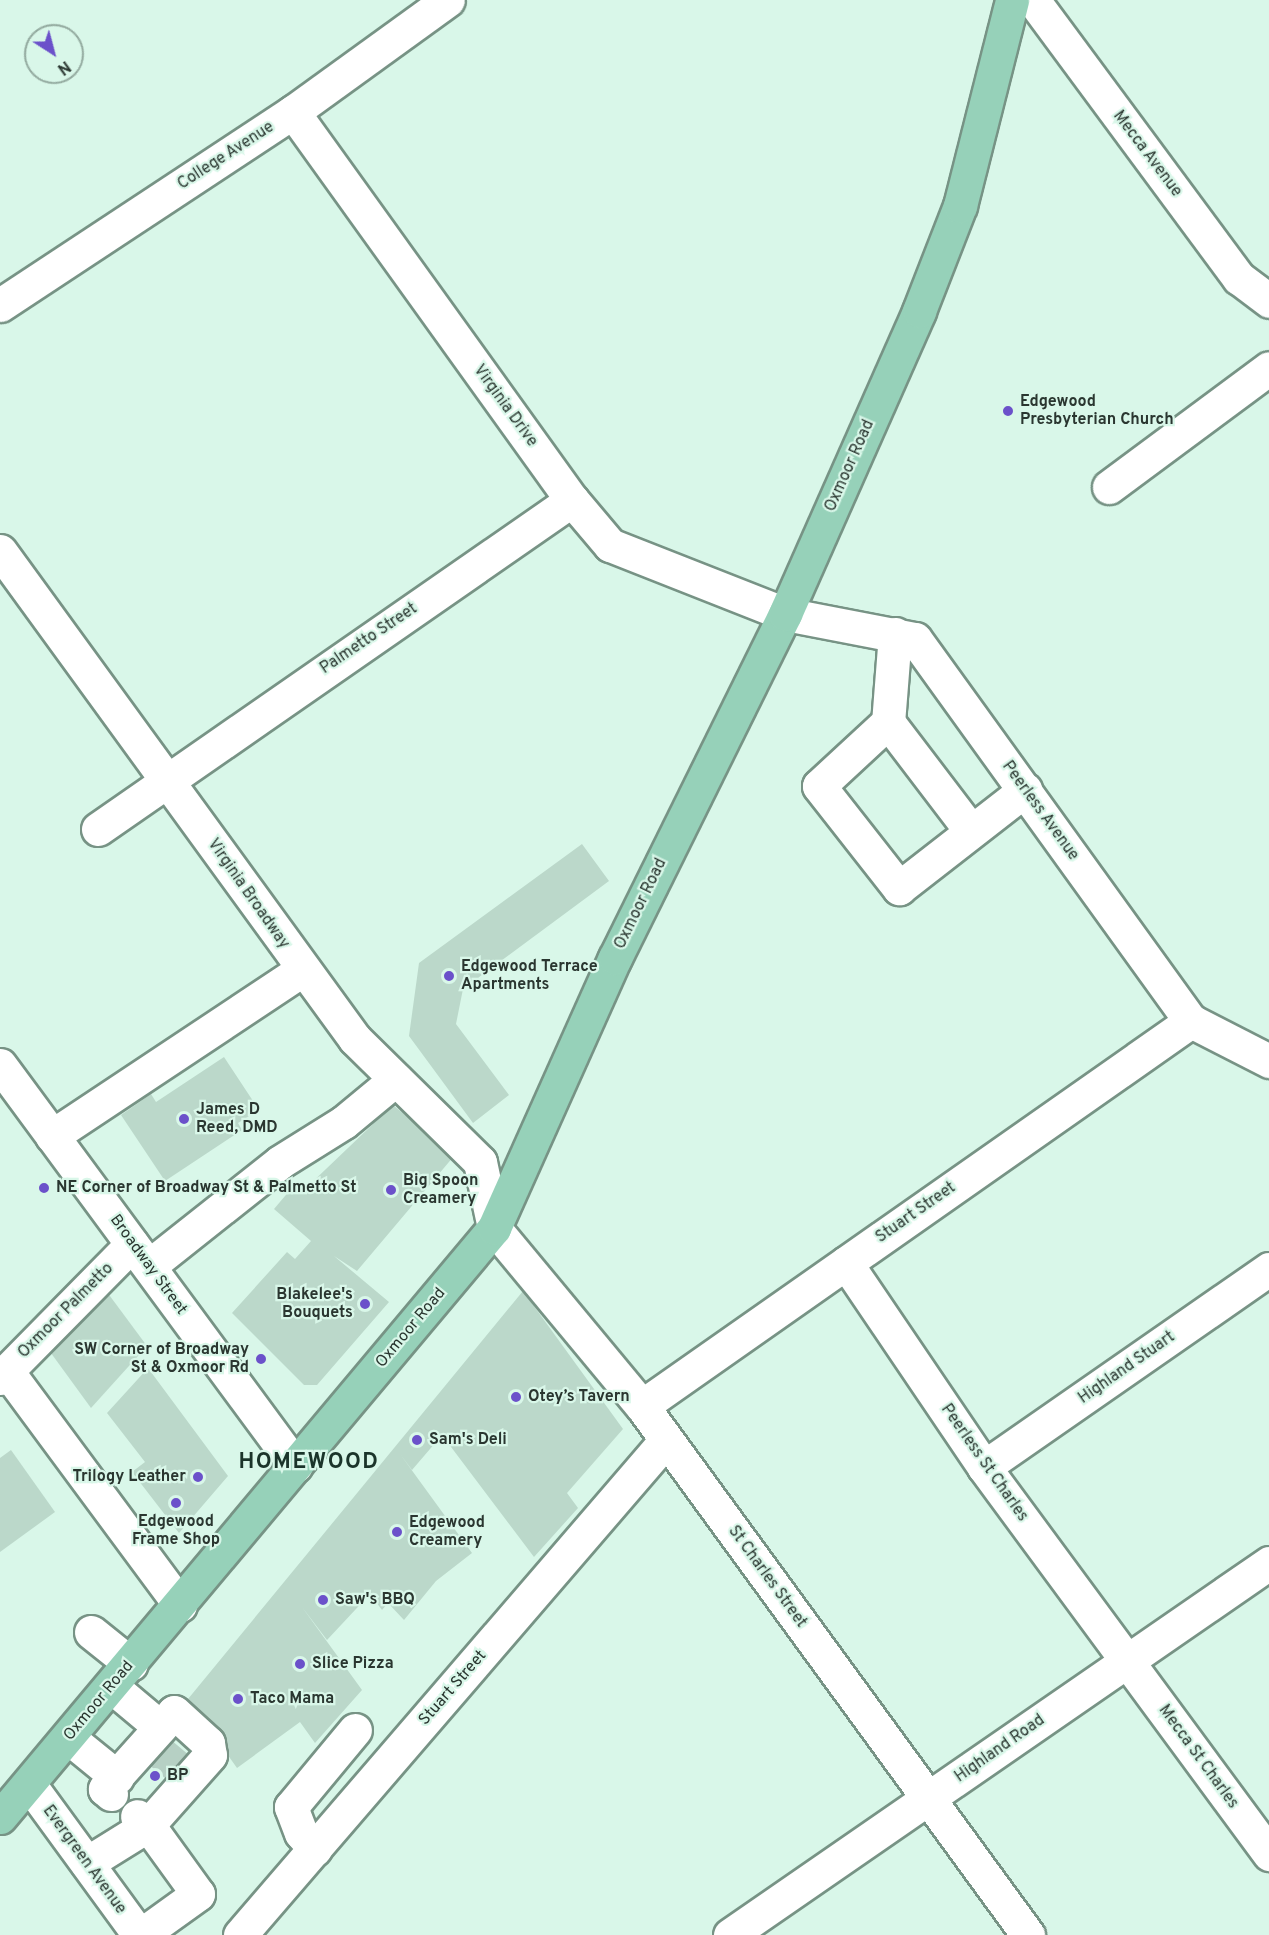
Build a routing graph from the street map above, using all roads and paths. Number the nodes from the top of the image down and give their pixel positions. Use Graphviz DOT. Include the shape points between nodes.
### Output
graph roads {
  1 [pos="448,0"];
  2 [pos="1012,0"];
  3 [pos="1033,0"];
  4 [pos="293,112"];
  5 [pos="1269,301"];
  6 [pos="0,305"];
  7 [pos="1269,368"];
  8 [pos="1109,487"];
  9 [pos="572,500"];
  10 [pos="0,551"];
  11 [pos="785,614"];
  12 [pos="895,634"];
  13 [pos="888,722"];
  14 [pos="166,778"];
  15 [pos="1025,790"];
  16 [pos="98,830"];
  17 [pos="971,831"];
  18 [pos="302,970"];
  19 [pos="1191,1021"];
  20 [pos="1269,1060"];
  21 [pos="0,1065"];
  22 [pos="396,1079"];
  23 [pos="52,1136"];
  24 [pos="494,1228"];
  25 [pos="140,1255"];
  26 [pos="846,1263"];
  27 [pos="1269,1269"];
  28 [pos="3,1375"];
  29 [pos="642,1406"];
  30 [pos="666,1440"];
  31 [pos="296,1466"];
  32 [pos="984,1467"];
  33 [pos="1269,1563"];
  34 [pos="180,1605"];
  35 [pos="91,1632"];
  36 [pos="1127,1660"];
  37 [pos="121,1675"];
  38 [pos="355,1730"];
  39 [pos="69,1738"];
  40 [pos="153,1738"];
  41 [pos="29,1784"];
  42 [pos="928,1798"];
  43 [pos="0,1817"];
  44 [pos="142,1820"];
  45 [pos="315,1849"];
  46 [pos="1269,1854"];
  47 [pos="87,1863"];
  48 [pos="140,1935"];
  49 [pos="240,1935"];
  50 [pos="730,1935"];
  51 [pos="1028,1935"];
  1 -- 4 [label="street, College Avenue"];
  2 -- 11 [label="main road, Oxmoor Road" via="960,206 919,311"];
  3 -- 5 [label="street, Mecca Avenue" via="1239,278"];
  4 -- 6 [label="street, College Avenue"];
  4 -- 9 [label="street, Virginia Drive"];
  7 -- 8 [label="street"];
  9 -- 11 [label="street, Virginia Drive" via="610,545"];
  9 -- 14 [label="street, Palmetto Street"];
  10 -- 14 [label="street, Virginia Broadway"];
  11 -- 12 [label="street, Peerless Avenue"];
  11 -- 24 [label="main road, Oxmoor Road" via="615,958"];
  12 -- 13 [label="street"];
  12 -- 15 [label="street, Peerless Avenue" via="915,639"];
  13 -- 17 [label="street"];
  13 -- 17 [label="street" via="819,786 898,888"];
  14 -- 16 [label="street, Palmetto Street"];
  14 -- 18 [label="street, Virginia Broadway"];
  15 -- 17 [label="street"];
  15 -- 19 [label="street, Peerless Avenue"];
  18 -- 22 [label="street, Virginia Broadway" via="355,1039"];
  18 -- 23 [label="street"];
  19 -- 20 [label="street, Peerless Avenue"];
  19 -- 26 [label="street, Stuart Street"];
  21 -- 23 [label="street, Broadway Street"];
  22 -- 24 [label="street, Virginia Broadway" via="480,1162"];
  22 -- 25 [label="street, Oxmoor Palmetto" via="344,1122"];
  23 -- 25 [label="street, Broadway Street"];
  24 -- 29 [label="street, St Charles Street"];
  24 -- 31 [label="main road, Oxmoor Road"];
  25 -- 28 [label="street, Oxmoor Palmetto"];
  25 -- 31 [label="street, Broadway Street"];
  26 -- 29 [label="street, Stuart Street"];
  26 -- 32 [label="street, Peerless St Charles"];
  27 -- 32 [label="street, Highland Stuart"];
  28 -- 34 [label="street"];
  29 -- 30 [label="street, St Charles Street"];
  30 -- 42 [label="street, St Charles Street"];
  30 -- 45 [label="street, Stuart Street"];
  31 -- 34 [label="main road, Oxmoor Road"];
  32 -- 36 [label="street, Peerless St Charles"];
  33 -- 36 [label="street, Highland Road"];
  34 -- 37 [label="main road, Oxmoor Road"];
  35 -- 37 [label="street"];
  36 -- 42 [label="street, Highland Road"];
  36 -- 46 [label="street, Mecca St Charles"];
  37 -- 39 [label="main road, Oxmoor Road"];
  37 -- 40 [label="street"];
  38 -- 45 [label="street" via="291,1807 301,1833"];
  39 -- 40 [label="street" via="114,1786"];
  39 -- 41 [label="main road, Oxmoor Road"];
  40 -- 44 [label="street" via="174,1712 208,1743 210,1755 184,1772"];
  41 -- 43 [label="main road, Oxmoor Road"];
  41 -- 47 [label="street, Evergreen Avenue"];
  42 -- 50 [label="street, Highland Road"];
  42 -- 51 [label="street, St Charles Street"];
  44 -- 47 [label="street"];
  44 -- 48 [label="street" via="198,1894"];
  45 -- 49 [label="street, Stuart Street"];
  47 -- 48 [label="street, Evergreen Avenue"];
}
